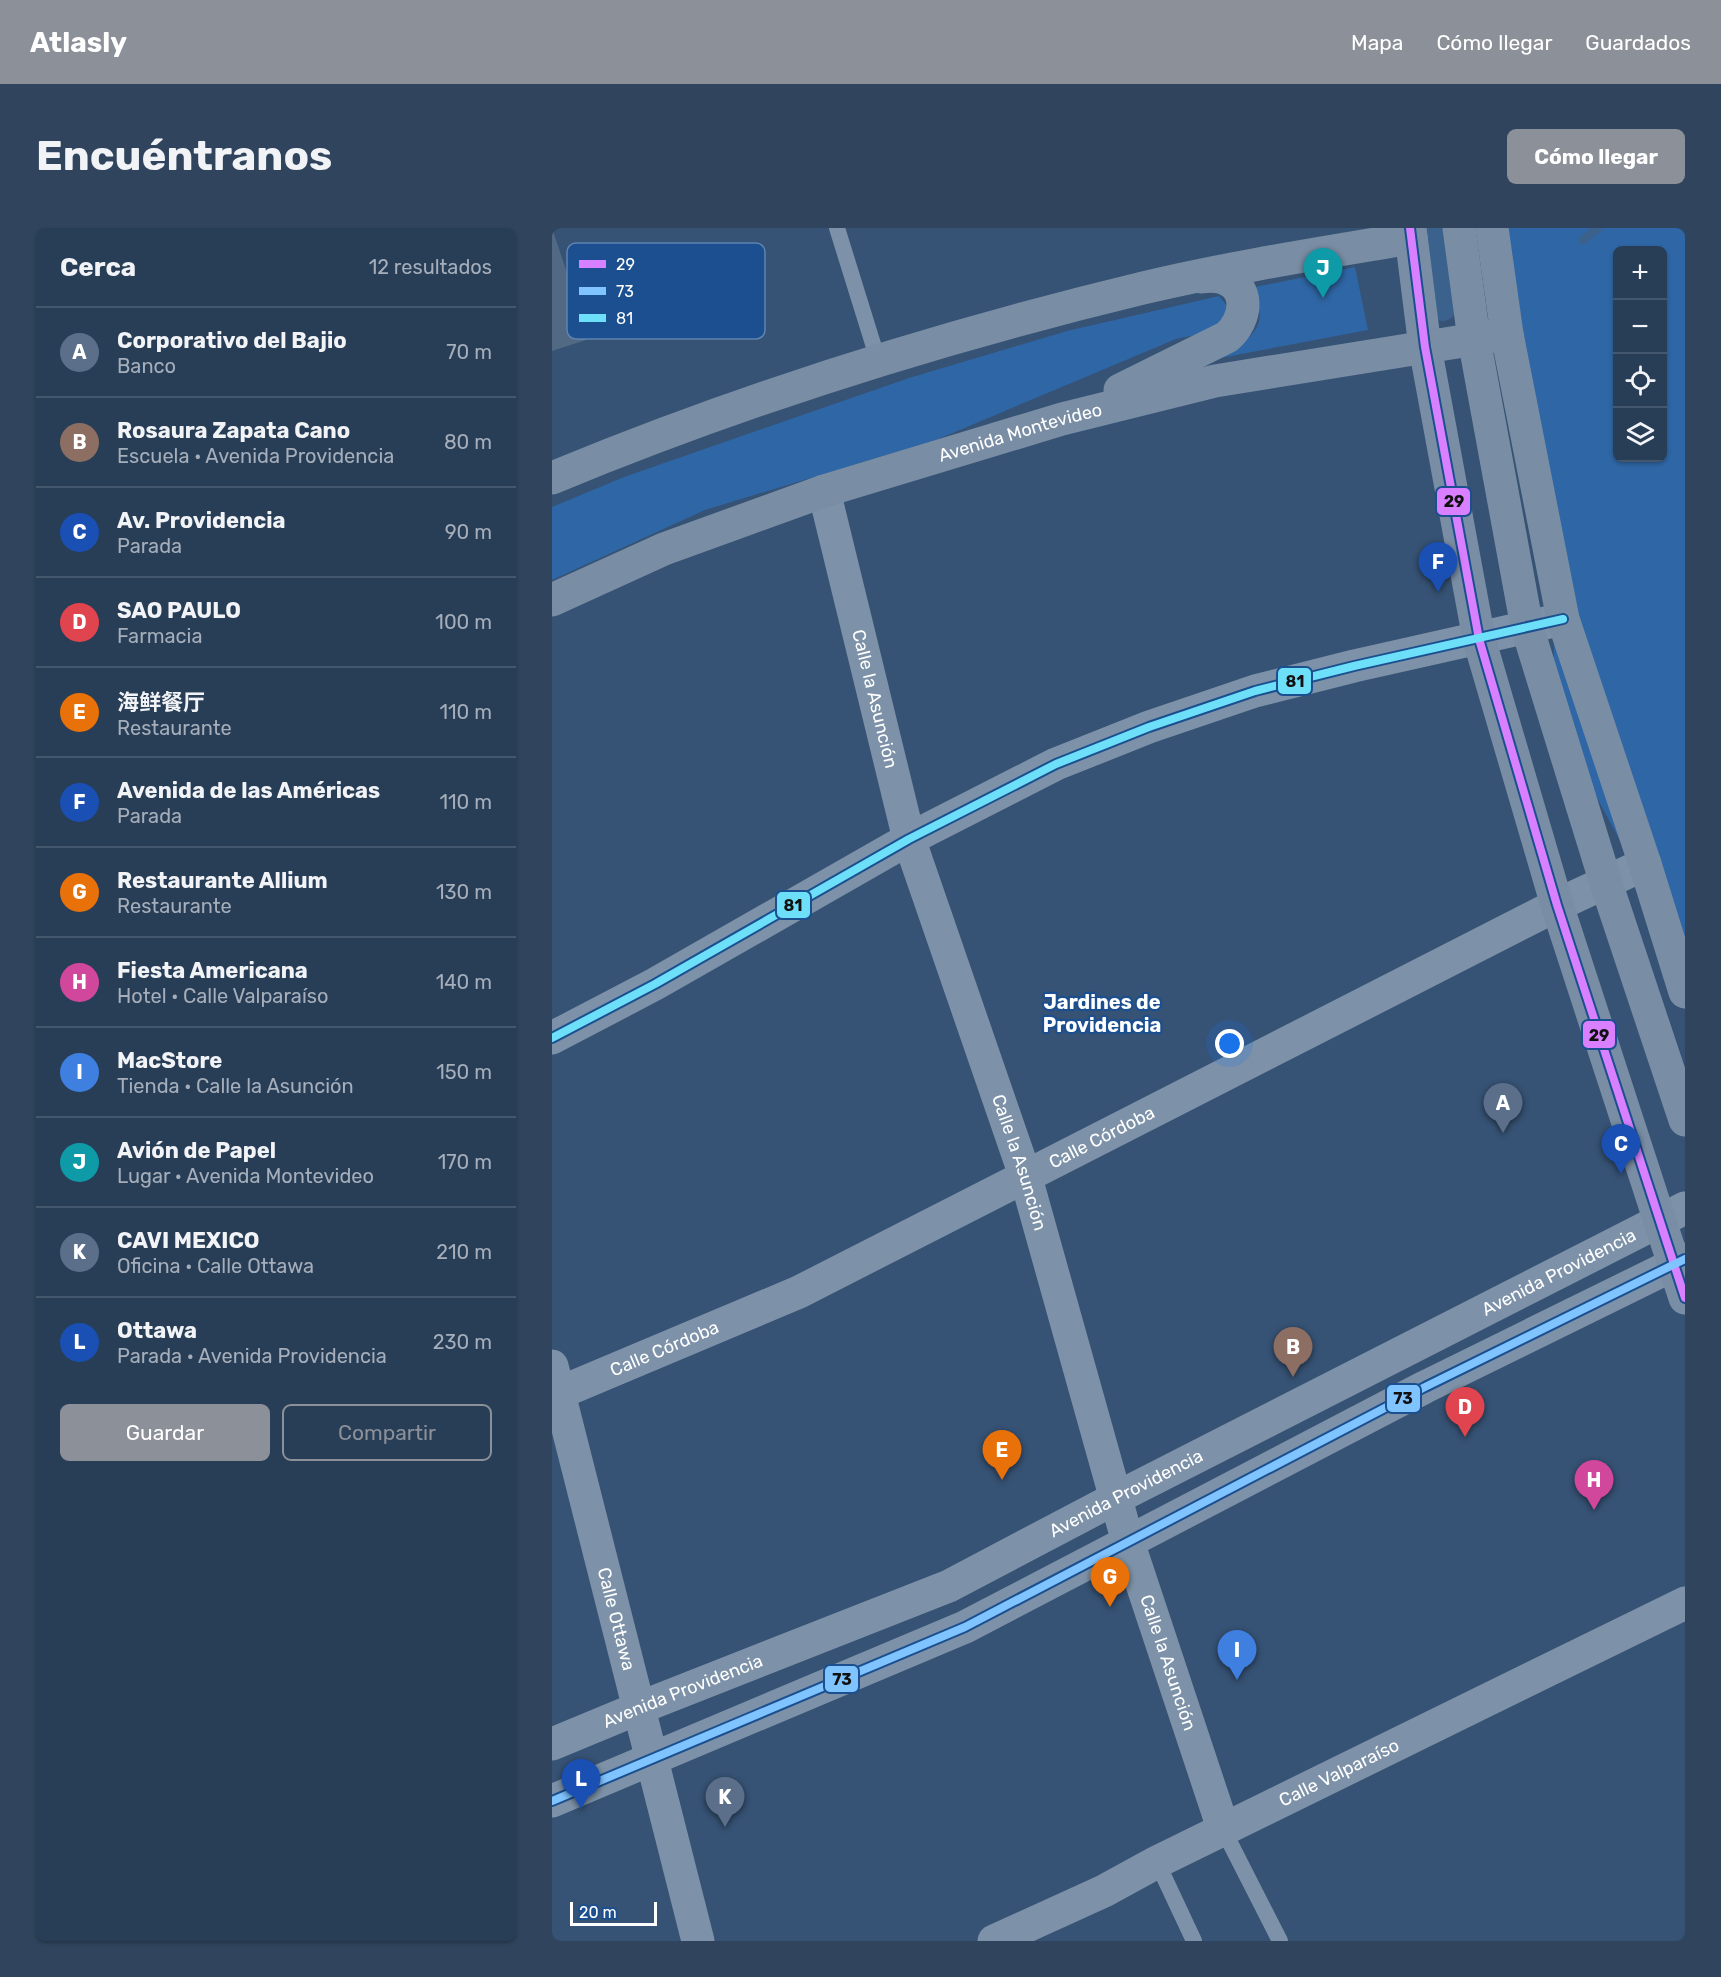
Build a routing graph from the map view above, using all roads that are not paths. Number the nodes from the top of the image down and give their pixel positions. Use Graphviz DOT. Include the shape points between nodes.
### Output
graph roads {
  1 [pos="837,228"];
  2 [pos="1460,228"];
  3 [pos="1492,228"];
  4 [pos="1410,233"];
  5 [pos="1197,277"];
  6 [pos="1507,334"];
  7 [pos="1473,339"];
  8 [pos="1425,347"];
  9 [pos="878,360"];
  10 [pos="1062,419"];
  11 [pos="552,478"];
  12 [pos="824,492"];
  13 [pos="552,600"];
  14 [pos="1563,619"];
  15 [pos="1527,627"];
  16 [pos="1479,639"];
  17 [pos="909,839"];
  18 [pos="1645,864"];
  19 [pos="1606,883"];
  20 [pos="1557,905"];
  21 [pos="1685,992"];
  22 [pos="552,1038"];
  23 [pos="1685,1120"];
  24 [pos="1026,1178"];
  25 [pos="1672,1214"];
  26 [pos="1680,1262"];
  27 [pos="1685,1298"];
  28 [pos="554,1385"];
  29 [pos="1116,1498"];
  30 [pos="1128,1542"];
  31 [pos="1685,1603"];
  32 [pos="639,1707"];
  33 [pos="552,1744"];
  34 [pos="651,1758"];
  35 [pos="552,1801"];
  36 [pos="1224,1831"];
  37 [pos="1157,1862"];
  38 [pos="698,1941"];
  39 [pos="994,1941"];
  40 [pos="1194,1941"];
  41 [pos="1280,1941"];
  1 -- 9 [label="lane"];
  2 -- 7 [label="main road"];
  3 -- 6 [label="main road"];
  4 -- 5 [label="main road"];
  4 -- 8 [label="main road"];
  5 -- 9 [label="main road" via="954,337"];
  5 -- 10 [label="main road" via="1220,277 1238,289 1244,311 1235,330"];
  6 -- 7 [label="main road, Avenida Montevideo"];
  6 -- 14 [label="main road"];
  7 -- 8 [label="main road, Avenida Montevideo"];
  7 -- 15 [label="main road"];
  8 -- 10 [label="main road, Avenida Montevideo" via="1215,381"];
  8 -- 16 [label="main road"];
  9 -- 11 [label="main road" via="794,386"];
  10 -- 12 [label="main road, Avenida Montevideo"];
  12 -- 13 [label="main road, Avenida Montevideo" via="664,549"];
  12 -- 17 [label="street, Calle la Asunción"];
  14 -- 15 [label="street"];
  14 -- 18 [label="main road"];
  15 -- 16 [label="street"];
  15 -- 19 [label="main road"];
  16 -- 17 [label="street" via="1255,691 1149,727 1056,764"];
  16 -- 20 [label="main road"];
  17 -- 22 [label="street"];
  17 -- 24 [label="street, Calle la Asunción"];
  18 -- 19 [label="street, Calle Córdoba"];
  18 -- 21 [label="main road"];
  19 -- 20 [label="street, Calle Córdoba"];
  19 -- 23 [label="main road"];
  20 -- 24 [label="street, Calle Córdoba"];
  20 -- 25 [label="main road"];
  24 -- 28 [label="street, Calle Córdoba" via="799,1292"];
  24 -- 29 [label="street, Calle la Asunción"];
  25 -- 26 [label="main road"];
  25 -- 29 [label="street, Avenida Providencia"];
  26 -- 27 [label="main road"];
  26 -- 30 [label="street" via="1414,1393"];
  28 -- 32 [label="street, Calle Ottawa"];
  29 -- 30 [label="street, Calle la Asunción"];
  29 -- 32 [label="street, Avenida Providencia" via="949,1586"];
  30 -- 34 [label="street" via="966,1627"];
  30 -- 36 [label="street, Calle la Asunción"];
  31 -- 36 [label="street, Calle Valparaíso"];
  32 -- 33 [label="street, Avenida Providencia"];
  32 -- 34 [label="street, Calle Ottawa"];
  34 -- 35 [label="street"];
  34 -- 38 [label="street, Calle Ottawa"];
  36 -- 37 [label="street, Calle Valparaíso"];
  36 -- 41 [label="lane"];
  37 -- 39 [label="street, Calle Valparaíso"];
  37 -- 40 [label="lane"];
}
